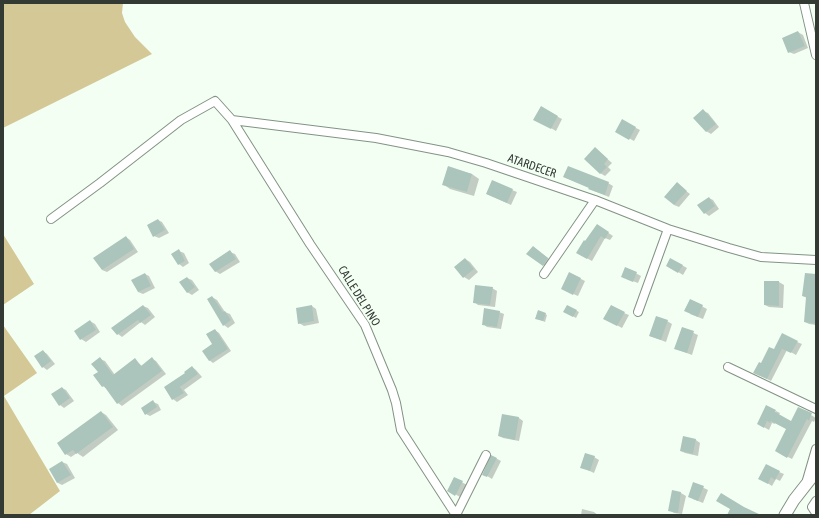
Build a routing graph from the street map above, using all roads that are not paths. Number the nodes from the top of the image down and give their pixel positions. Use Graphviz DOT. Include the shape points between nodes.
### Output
graph roads {
  1 [pos="804,3"];
  2 [pos="816,55"];
  3 [pos="232,120"];
  4 [pos="595,200"];
  5 [pos="51,219"];
  6 [pos="668,228"];
  7 [pos="816,260"];
  8 [pos="544,274"];
  9 [pos="638,312"];
  10 [pos="728,367"];
  11 [pos="816,409"];
  12 [pos="816,449"];
  13 [pos="486,455"];
  14 [pos="816,472"];
  15 [pos="807,483"];
  16 [pos="816,501"];
  17 [pos="816,513"];
  18 [pos="456,515"];
  19 [pos="785,515"];
  1 -- 2 [label="street"];
  3 -- 4 [label="street, ATARDECER" via="376,138 448,152"];
  3 -- 5 [label="street" via="214,101 181,120"];
  3 -- 18 [label="street, CALLE DEL PINO" via="310,244 365,325 392,390 401,430"];
  4 -- 6 [label="street, ATARDECER"];
  4 -- 8 [label="street"];
  6 -- 7 [label="street, ATARDECER" via="761,257"];
  6 -- 9 [label="street"];
  10 -- 11 [label="street"];
  12 -- 15 [label="street"];
  13 -- 18 [label="street"];
  14 -- 15 [label="main road"];
  15 -- 19 [label="main road"];
  16 -- 17 [label="street" via="812,507"];
}
